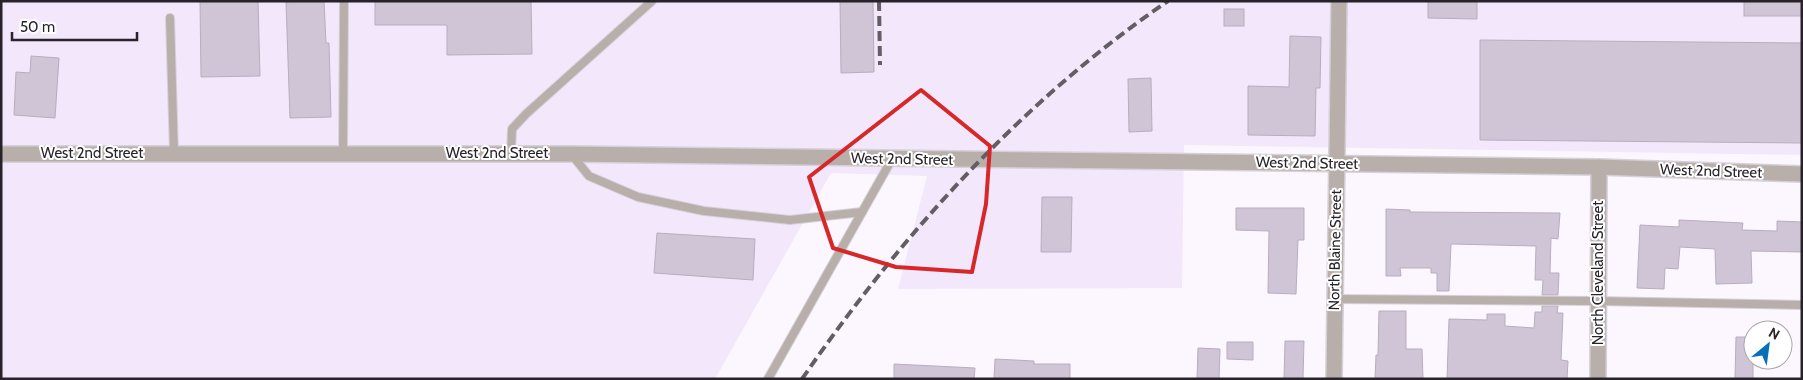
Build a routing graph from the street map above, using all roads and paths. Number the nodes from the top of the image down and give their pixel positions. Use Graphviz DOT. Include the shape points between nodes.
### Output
graph roads {
  1 [pos="344,1"];
  2 [pos="652,1"];
  3 [pos="1339,1"];
  4 [pos="170,18"];
  5 [pos="174,152"];
  6 [pos="343,152"];
  7 [pos="511,153"];
  8 [pos="1,154"];
  9 [pos="571,154"];
  10 [pos="892,159"];
  11 [pos="1336,163"];
  12 [pos="1599,167"];
  13 [pos="1802,174"];
  14 [pos="862,212"];
  15 [pos="1334,299"];
  16 [pos="1597,301"];
  17 [pos="1802,305"];
  18 [pos="768,379"];
  19 [pos="1334,379"];
  20 [pos="1598,379"];
  1 -- 6 [label="lane"];
  2 -- 7 [label="lane" via="512,129"];
  3 -- 11 [label="street, North Blaine Street"];
  4 -- 5 [label="lane"];
  5 -- 6 [label="street, West 2nd Street"];
  5 -- 8 [label="street, West 2nd Street"];
  6 -- 7 [label="street, West 2nd Street"];
  7 -- 9 [label="street, West 2nd Street"];
  9 -- 10 [label="street, West 2nd Street"];
  9 -- 14 [label="lane" via="589,176 638,197 704,211 790,220"];
  10 -- 11 [label="street, West 2nd Street"];
  10 -- 14 [label="lane"];
  11 -- 12 [label="street, West 2nd Street"];
  11 -- 15 [label="street, North Blaine Street"];
  12 -- 13 [label="street, West 2nd Street"];
  12 -- 16 [label="street, North Cleveland Street"];
  14 -- 18 [label="lane"];
  15 -- 16 [label="lane"];
  15 -- 19 [label="street, North Blaine Street"];
  16 -- 17 [label="lane"];
  16 -- 20 [label="street, North Cleveland Street"];
}
